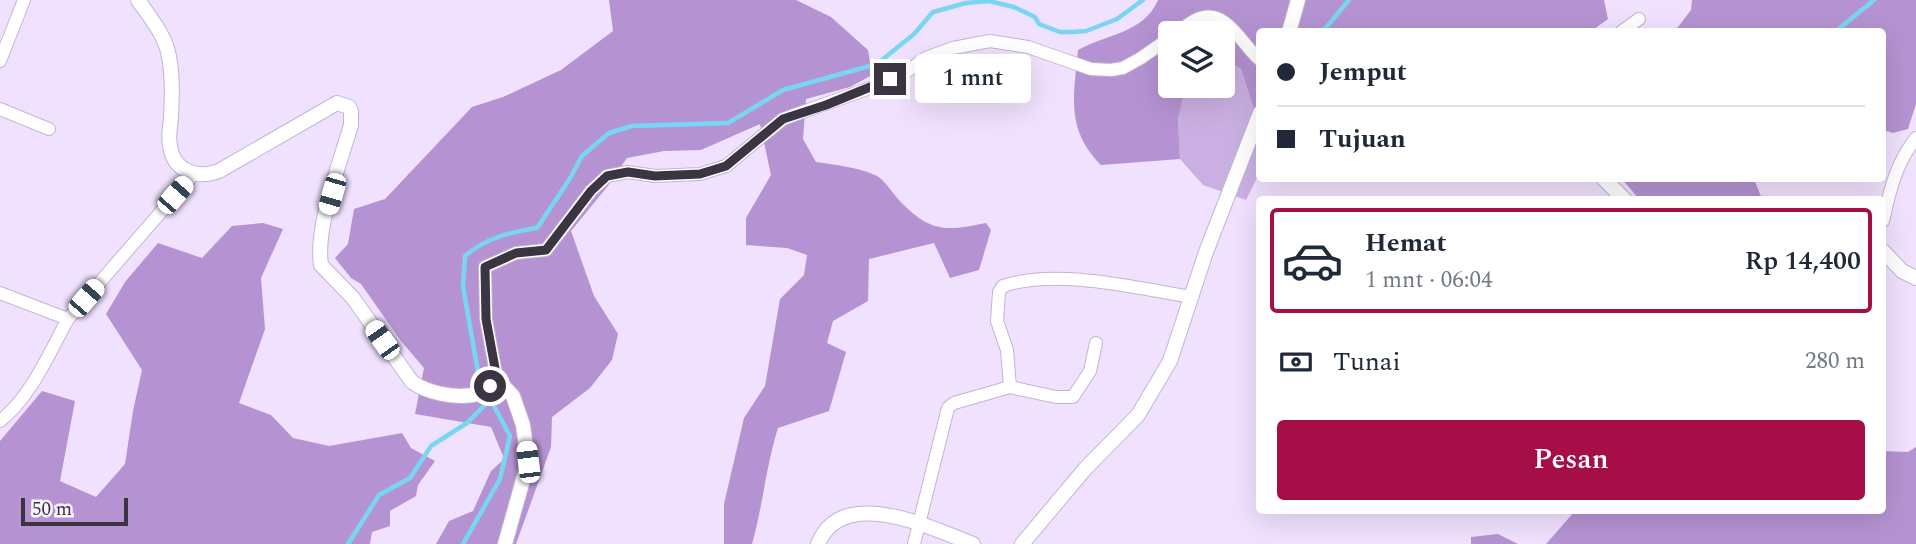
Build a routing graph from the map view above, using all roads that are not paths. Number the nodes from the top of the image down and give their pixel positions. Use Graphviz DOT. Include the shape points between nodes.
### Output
graph roads {
  1 [pos="24,0"];
  2 [pos="138,0"];
  3 [pos="1298,0"];
  4 [pos="1639,19"];
  5 [pos="1194,21"];
  6 [pos="1222,21"];
  7 [pos="1290,28"];
  8 [pos="1627,28"];
  9 [pos="1235,32"];
  10 [pos="1158,46"];
  11 [pos="1256,57"];
  12 [pos="0,61"];
  13 [pos="0,108"];
  14 [pos="1256,123"];
  15 [pos="49,129"];
  16 [pos="1916,138"];
  17 [pos="193,175"];
  18 [pos="1607,182"];
  19 [pos="1621,196"];
  20 [pos="1886,208"];
  21 [pos="1886,254"];
  22 [pos="1916,278"];
  23 [pos="0,293"];
  24 [pos="1191,297"];
  25 [pos="68,319"];
  26 [pos="1096,343"];
  27 [pos="494,383"];
  28 [pos="1010,387"];
  29 [pos="0,421"];
  30 [pos="919,524"];
  31 [pos="505,544"];
  32 [pos="818,544"];
  33 [pos="914,544"];
  34 [pos="973,544"];
  35 [pos="1022,544"];
  1 -- 12 [label="street"];
  2 -- 17 [label="street" via="168,53 174,159"];
  3 -- 7 [label="street"];
  4 -- 8 [label="street"];
  5 -- 6 [label="street" via="1215,17"];
  9 -- 11 [label="street"];
  10 -- 27 [label="street" via="1123,68 1111,70 1091,69 1028,47 990,41 953,48 873,87 783,119 726,166 700,174 628,172 607,176 546,250 516,253 485,267"];
  13 -- 15 [label="street"];
  14 -- 24 [label="street"];
  16 -- 20 [label="street" via="1903,154"];
  17 -- 25 [label="street"];
  17 -- 27 [label="street" via="219,171 337,103 349,107 351,125 325,216 321,265 353,298 412,382 422,389 475,396"];
  18 -- 19 [label="street"];
  21 -- 22 [label="street"];
  23 -- 25 [label="street"];
  24 -- 28 [label="street" via="1086,279 1016,281 1003,286 997,321 1007,350"];
  24 -- 35 [label="street" via="1170,361 1138,415"];
  25 -- 29 [label="street" via="27,391"];
  26 -- 28 [label="street" via="1090,371 1073,397"];
  27 -- 31 [label="street" via="513,396 528,462"];
  28 -- 30 [label="street" via="948,408"];
  30 -- 32 [label="street" via="860,512 830,524"];
  30 -- 33 [label="street"];
  30 -- 34 [label="street"];
}
